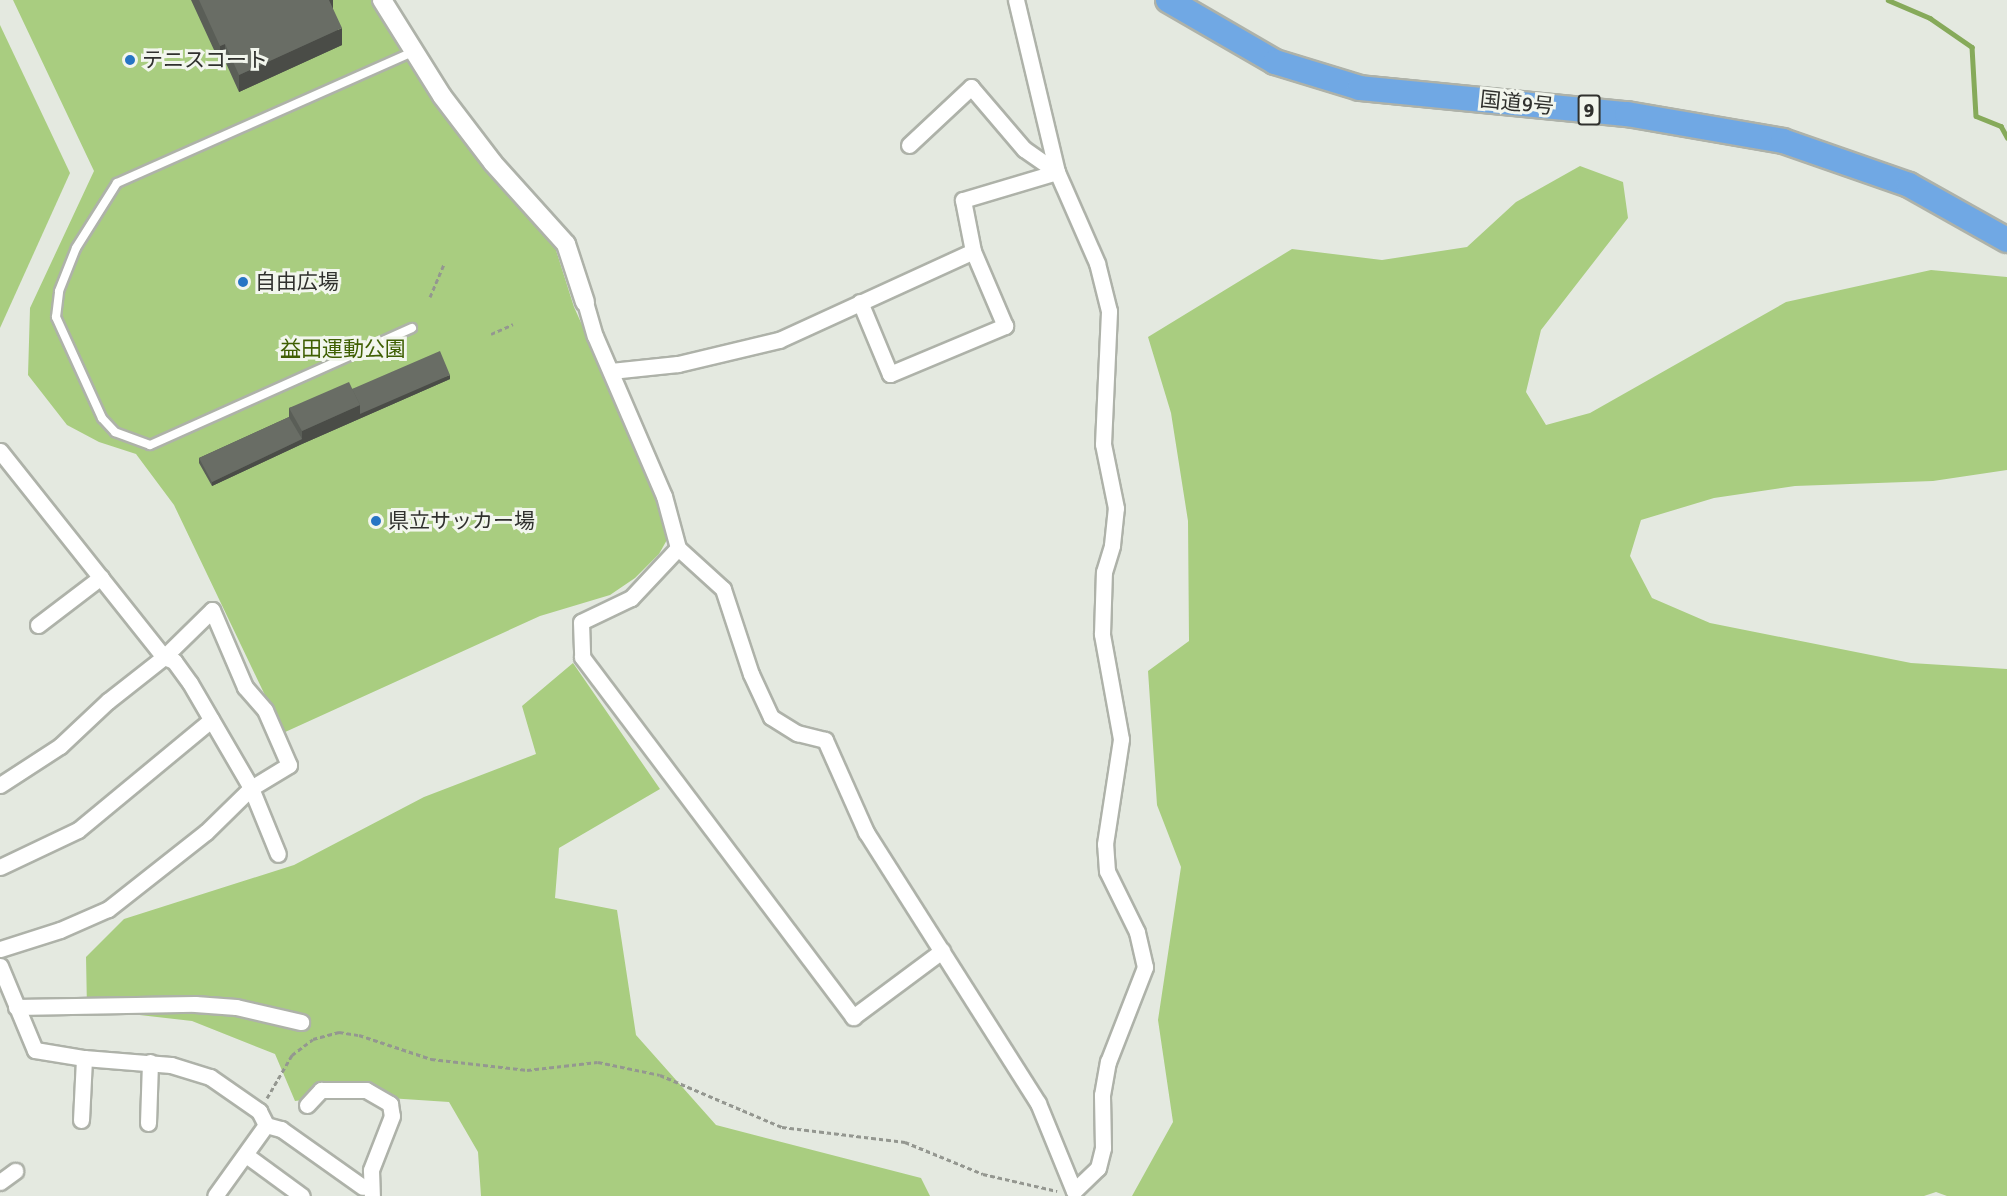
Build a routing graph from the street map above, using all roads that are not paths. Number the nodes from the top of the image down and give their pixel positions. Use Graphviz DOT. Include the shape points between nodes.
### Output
graph roads {
  1 [pos="382,0"];
  2 [pos="1016,0"];
  3 [pos="1168,0"];
  4 [pos="413,52"];
  5 [pos="909,145"];
  6 [pos="1057,172"];
  7 [pos="2007,240"];
  8 [pos="973,251"];
  9 [pos="585,302"];
  10 [pos="860,302"];
  11 [pos="412,328"];
  12 [pos="611,371"];
  13 [pos="1,454"];
  14 [pos="678,548"];
  15 [pos="101,576"];
  16 [pos="38,626"];
  17 [pos="164,657"];
  18 [pos="211,720"];
  19 [pos="0,785"];
  20 [pos="251,788"];
  21 [pos="278,854"];
  22 [pos="0,867"];
  23 [pos="0,949"];
  24 [pos="942,951"];
  25 [pos="0,966"];
  26 [pos="16,1007"];
  27 [pos="301,1022"];
  28 [pos="84,1058"];
  29 [pos="150,1062"];
  30 [pos="307,1105"];
  31 [pos="263,1118"];
  32 [pos="81,1120"];
  33 [pos="148,1123"];
  34 [pos="246,1155"];
  35 [pos="15,1171"];
  36 [pos="0,1182"];
  37 [pos="367,1192"];
  38 [pos="215,1196"];
  39 [pos="302,1196"];
  1 -- 4 [label="street"];
  2 -- 6 [label="street"];
  3 -- 7 [label="highway, 国道9号 / 9" via="1275,62 1360,88 1627,114 1783,141 1909,185"];
  4 -- 9 [label="street" via="493,163 566,244"];
  4 -- 11 [label="lane" via="117,183 76,248 59,291 56,317 102,418 115,432 150,445"];
  5 -- 6 [label="street" via="971,87 1024,149"];
  6 -- 8 [label="street" via="963,200"];
  6 -- 24 [label="street" via="1097,263 1109,311 1103,444 1116,508 1104,573 1102,634 1121,739 1105,844 1107,871 1137,932 1145,967 1108,1062 1102,1095 1103,1148 1098,1168 1074,1191 1038,1103"];
  8 -- 10 [label="street"];
  8 -- 10 [label="street" via="1005,326 890,374"];
  9 -- 12 [label="street"];
  10 -- 12 [label="street" via="779,340 678,364"];
  12 -- 14 [label="street" via="664,496"];
  13 -- 15 [label="street"];
  14 -- 24 [label="street" via="723,589 751,674 771,717 797,733 825,740 866,832"];
  14 -- 24 [label="street" via="631,598 581,622 582,657 853,1017"];
  15 -- 16 [label="street"];
  15 -- 17 [label="street"];
  17 -- 18 [label="street" via="174,661 190,682"];
  17 -- 19 [label="street" via="60,746"];
  17 -- 20 [label="street" via="212,610 245,687 265,710 289,765"];
  18 -- 20 [label="street"];
  18 -- 22 [label="street" via="78,830"];
  20 -- 21 [label="street"];
  20 -- 23 [label="street" via="206,832 108,909 60,930"];
  25 -- 26 [label="street"];
  26 -- 27 [label="street" via="195,1004 237,1007"];
  26 -- 28 [label="street" via="35,1050"];
  28 -- 29 [label="street"];
  28 -- 32 [label="street"];
  29 -- 31 [label="street" via="210,1077"];
  29 -- 33 [label="street"];
  30 -- 37 [label="street" via="321,1090 366,1090 390,1104 392,1116 371,1170"];
  31 -- 34 [label="street"];
  31 -- 37 [label="street"];
  34 -- 38 [label="street"];
  34 -- 39 [label="street"];
  35 -- 36 [label="street"];
}
